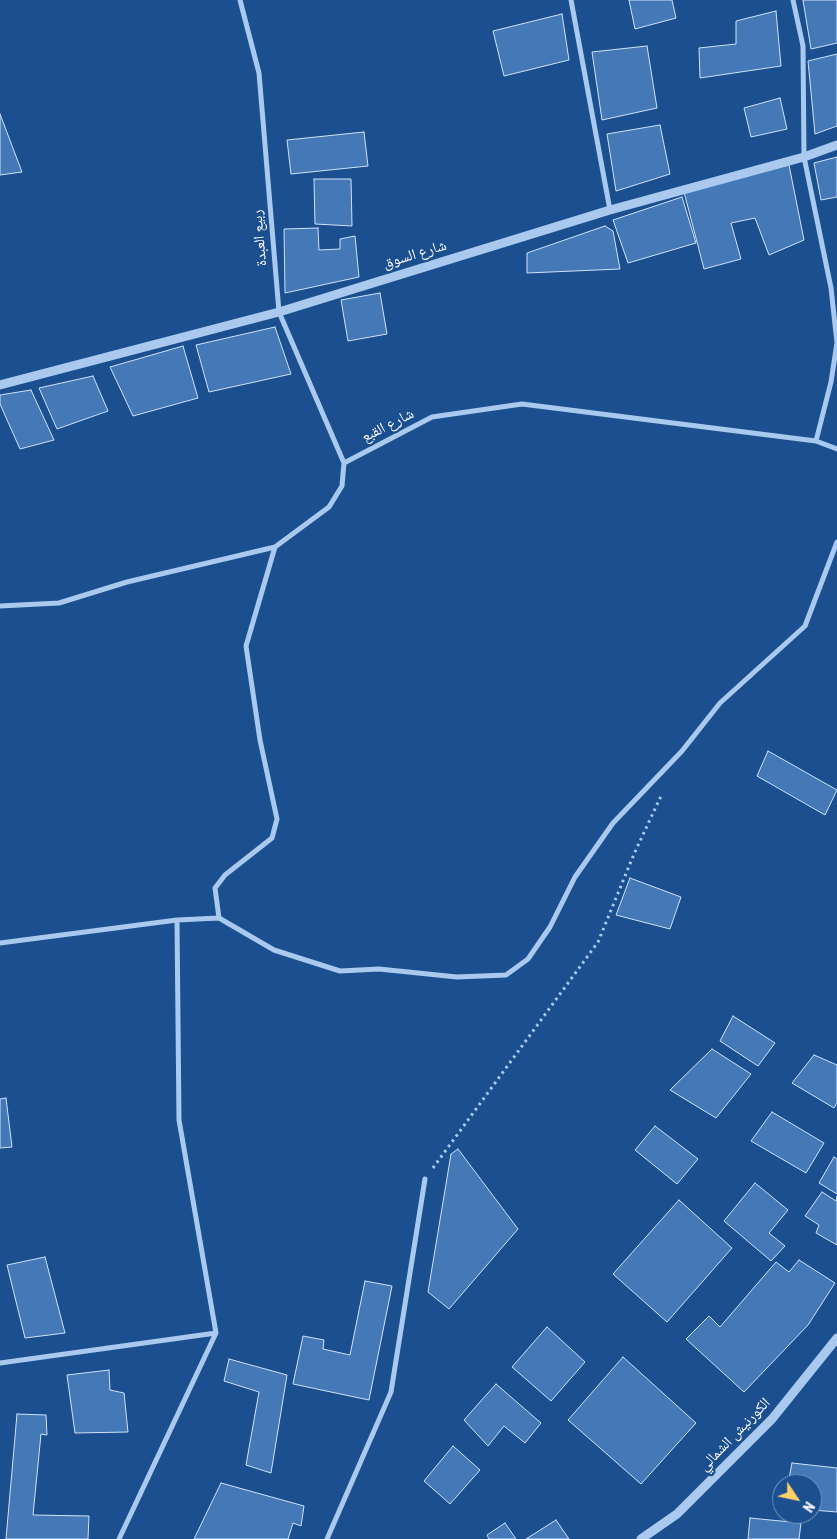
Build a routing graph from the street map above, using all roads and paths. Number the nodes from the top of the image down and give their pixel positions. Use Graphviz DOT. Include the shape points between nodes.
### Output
graph roads {
  1 [pos="240,0"];
  2 [pos="571,0"];
  3 [pos="793,0"];
  4 [pos="837,145"];
  5 [pos="804,157"];
  6 [pos="610,210"];
  7 [pos="279,312"];
  8 [pos="0,385"];
  9 [pos="816,441"];
  10 [pos="837,449"];
  11 [pos="344,463"];
  12 [pos="837,542"];
  13 [pos="275,547"];
  14 [pos="0,606"];
  15 [pos="662,794"];
  16 [pos="219,918"];
  17 [pos="177,920"];
  18 [pos="0,943"];
  19 [pos="425,1179"];
  20 [pos="216,1333"];
  21 [pos="837,1338"];
  22 [pos="0,1363"];
  23 [pos="118,1539"];
  24 [pos="327,1539"];
  25 [pos="642,1539"];
  1 -- 7 [label="street, ربيع العبدة" via="259,73"];
  2 -- 6 [label="street"];
  3 -- 5 [label="street" via="803,46"];
  4 -- 5 [label="street, شارع السوق"];
  5 -- 6 [label="street, شارع السوق"];
  5 -- 9 [label="street" via="831,288 837,343"];
  6 -- 7 [label="street, شارع السوق"];
  7 -- 8 [label="street, شارع السوق"];
  7 -- 11 [label="street, ربيع العبدة"];
  9 -- 10 [label="street, شارع القبع"];
  9 -- 11 [label="street, شارع القبع" via="522,404 432,417"];
  11 -- 13 [label="street" via="342,486 329,507"];
  12 -- 16 [label="street" via="805,626 720,703 682,750 613,823 575,877 550,927 528,959 506,975 457,977 379,969 340,971 274,950"];
  13 -- 14 [label="street" via="127,582 59,603"];
  13 -- 16 [label="street" via="246,646 260,740 277,820 272,838 225,875 215,888"];
  15 -- 19 [label="path" via="598,942"];
  16 -- 17 [label="street"];
  17 -- 18 [label="street"];
  17 -- 20 [label="street" via="179,1120"];
  19 -- 24 [label="street" via="391,1392"];
  20 -- 22 [label="street"];
  20 -- 23 [label="street"];
  21 -- 25 [label="street, الكورنيش الشمالي" via="772,1419 677,1514"];
}
